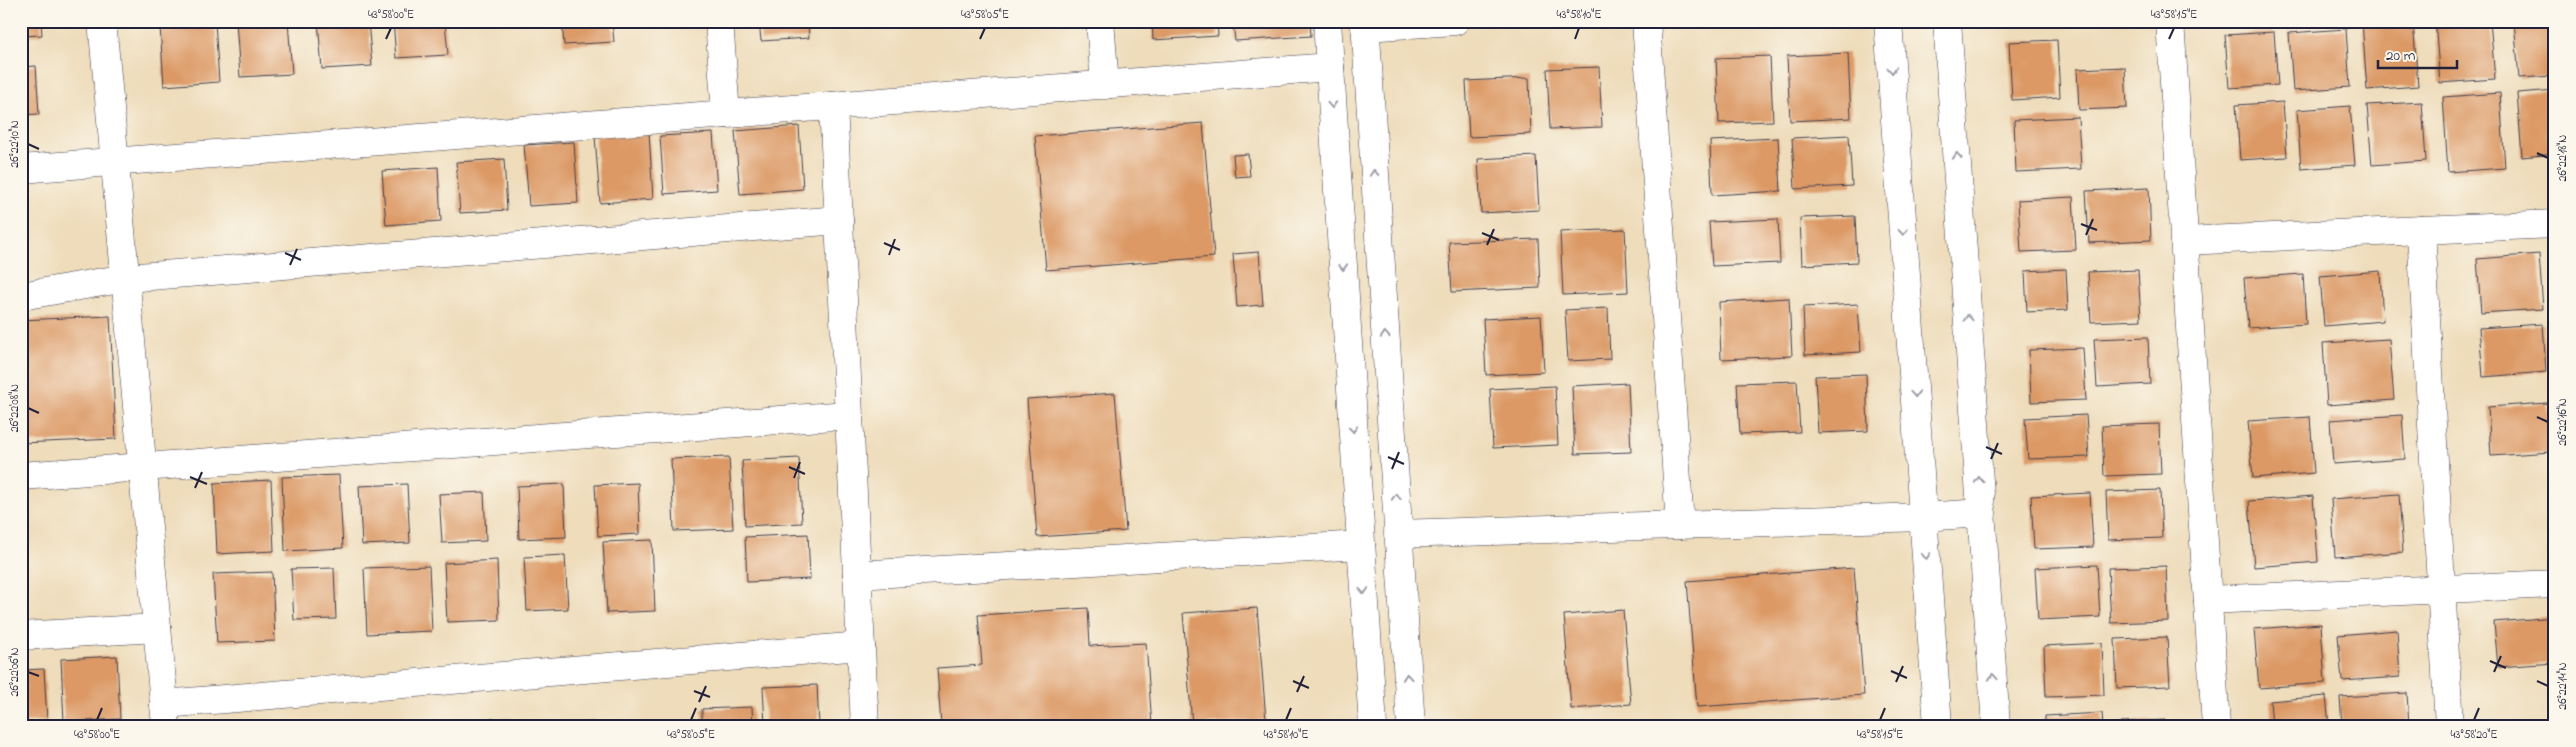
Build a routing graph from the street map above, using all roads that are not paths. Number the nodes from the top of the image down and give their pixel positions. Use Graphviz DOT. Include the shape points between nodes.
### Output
graph roads {
  1 [pos="102,21"];
  2 [pos="719,21"];
  3 [pos="1100,21"];
  4 [pos="1327,21"];
  5 [pos="1455,21"];
  6 [pos="1646,21"];
  7 [pos="1888,21"];
  8 [pos="1947,21"];
  9 [pos="2170,21"];
  10 [pos="1365,24"];
  11 [pos="1330,67"];
  12 [pos="1105,84"];
  13 [pos="833,106"];
  14 [pos="726,114"];
  15 [pos="115,162"];
  16 [pos="21,169"];
  17 [pos="839,220"];
  18 [pos="2555,224"];
  19 [pos="2421,230"];
  20 [pos="2184,241"];
  21 [pos="126,278"];
  22 [pos="21,296"];
  23 [pos="848,415"];
  24 [pos="142,465"];
  25 [pos="21,476"];
  26 [pos="1982,513"];
  27 [pos="1923,517"];
  28 [pos="1680,525"];
  29 [pos="1398,534"];
  30 [pos="1361,545"];
  31 [pos="857,575"];
  32 [pos="2555,584"];
  33 [pos="2440,589"];
  34 [pos="2208,600"];
  35 [pos="157,628"];
  36 [pos="21,636"];
  37 [pos="861,646"];
  38 [pos="165,715"];
  39 [pos="865,726"];
  40 [pos="1373,726"];
  41 [pos="1411,726"];
  42 [pos="1938,726"];
  43 [pos="1996,726"];
  44 [pos="2216,726"];
  45 [pos="2449,726"];
  1 -- 15 [label="street"];
  2 -- 14 [label="street"];
  3 -- 12 [label="street"];
  4 -- 11 [label="street"];
  5 -- 10 [label="street"];
  6 -- 28 [label="street"];
  7 -- 27 [label="street, one-way"];
  26 -- 8 [label="street, one-way"];
  9 -- 20 [label="street"];
  29 -- 10 [label="street, one-way"];
  11 -- 12 [label="street"];
  11 -- 30 [label="street, one-way"];
  12 -- 13 [label="street"];
  13 -- 14 [label="street"];
  13 -- 17 [label="street"];
  14 -- 15 [label="street"];
  15 -- 16 [label="street"];
  15 -- 21 [label="street"];
  17 -- 21 [label="street"];
  17 -- 23 [label="street"];
  18 -- 19 [label="street"];
  19 -- 20 [label="street"];
  19 -- 33 [label="street"];
  20 -- 34 [label="street"];
  21 -- 22 [label="street"];
  21 -- 24 [label="street"];
  23 -- 24 [label="street"];
  23 -- 31 [label="street"];
  24 -- 25 [label="street"];
  24 -- 35 [label="street"];
  26 -- 27 [label="street"];
  43 -- 26 [label="street, one-way"];
  27 -- 28 [label="street"];
  27 -- 42 [label="street, one-way"];
  28 -- 29 [label="street"];
  41 -- 29 [label="street, one-way"];
  30 -- 31 [label="street"];
  30 -- 40 [label="street, one-way"];
  31 -- 37 [label="street"];
  32 -- 33 [label="street"];
  33 -- 34 [label="street"];
  33 -- 45 [label="street"];
  34 -- 44 [label="street"];
  35 -- 36 [label="street"];
  35 -- 38 [label="street"];
  37 -- 38 [label="street"];
  37 -- 39 [label="street"];
}
